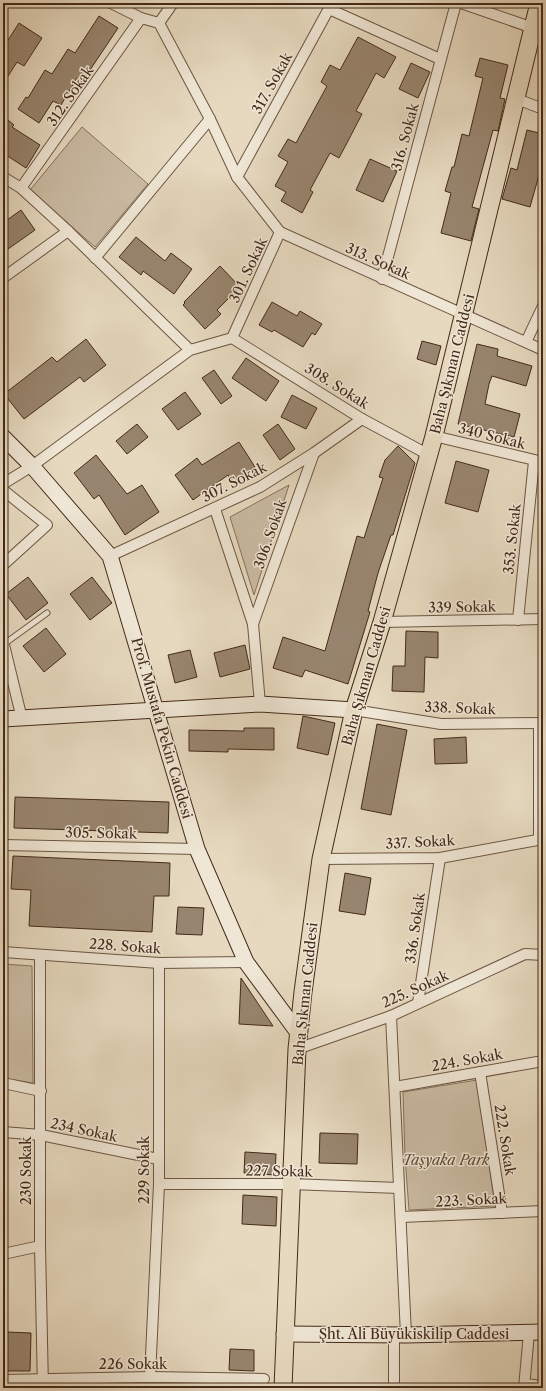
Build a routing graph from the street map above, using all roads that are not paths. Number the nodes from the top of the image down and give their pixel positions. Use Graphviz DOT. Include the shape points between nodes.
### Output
graph roads {
  1 [pos="111,3"];
  2 [pos="174,3"];
  3 [pos="456,3"];
  4 [pos="461,3"];
  5 [pos="539,3"];
  6 [pos="331,6"];
  7 [pos="141,18"];
  8 [pos="159,23"];
  9 [pos="533,28"];
  10 [pos="440,59"];
  11 [pos="517,99"];
  12 [pos="543,109"];
  13 [pos="210,119"];
  14 [pos="237,176"];
  15 [pos="5,181"];
  16 [pos="21,188"];
  17 [pos="68,231"];
  18 [pos="280,232"];
  19 [pos="95,258"];
  20 [pos="3,278"];
  21 [pos="382,279"];
  22 [pos="543,306"];
  23 [pos="464,314"];
  24 [pos="232,338"];
  25 [pos="526,342"];
  26 [pos="190,350"];
  27 [pos="543,350"];
  28 [pos="362,419"];
  29 [pos="434,436"];
  30 [pos="3,437"];
  31 [pos="314,453"];
  32 [pos="429,455"];
  33 [pos="539,461"];
  34 [pos="32,466"];
  35 [pos="3,484"];
  36 [pos="3,490"];
  37 [pos="214,509"];
  38 [pos="110,556"];
  39 [pos="3,564"];
  40 [pos="47,613"];
  41 [pos="543,618"];
  42 [pos="518,620"];
  43 [pos="382,622"];
  44 [pos="253,624"];
  45 [pos="4,643"];
  46 [pos="260,704"];
  47 [pos="354,710"];
  48 [pos="157,711"];
  49 [pos="3,719"];
  50 [pos="22,719"];
  51 [pos="541,723"];
  52 [pos="541,839"];
  53 [pos="3,845"];
  54 [pos="198,849"];
  55 [pos="440,858"];
  56 [pos="321,859"];
  57 [pos="3,952"];
  58 [pos="40,955"];
  59 [pos="543,955"];
  60 [pos="246,962"];
  61 [pos="159,963"];
  62 [pos="418,1003"];
  63 [pos="391,1016"];
  64 [pos="298,1042"];
  65 [pos="543,1061"];
  66 [pos="480,1072"];
  67 [pos="3,1083"];
  68 [pos="395,1086"];
  69 [pos="40,1091"];
  70 [pos="3,1132"];
  71 [pos="41,1135"];
  72 [pos="158,1159"];
  73 [pos="159,1184"];
  74 [pos="290,1184"];
  75 [pos="399,1188"];
  76 [pos="543,1210"];
  77 [pos="502,1212"];
  78 [pos="401,1217"];
  79 [pos="40,1246"];
  80 [pos="3,1254"];
  81 [pos="536,1332"];
  82 [pos="284,1334"];
  83 [pos="400,1335"];
  84 [pos="150,1377"];
  85 [pos="264,1379"];
  86 [pos="3,1380"];
  87 [pos="43,1384"];
  88 [pos="524,1386"];
  89 [pos="543,1386"];
  90 [pos="282,1388"];
  91 [pos="394,1388"];
  1 -- 7 [label="street"];
  2 -- 8 [label="street"];
  3 -- 10 [label="street, 316. Sokak"];
  4 -- 9 [label="street"];
  5 -- 9 [label="main road, Baha Şıkman Caddesi"];
  6 -- 10 [label="street"];
  6 -- 14 [label="street, 317. Sokak"];
  7 -- 8 [label="street"];
  7 -- 16 [label="street, 312. Sokak"];
  8 -- 13 [label="street, 301. Sokak"];
  9 -- 11 [label="main road, Baha Şıkman Caddesi"];
  10 -- 21 [label="street, 316. Sokak"];
  11 -- 12 [label="street"];
  11 -- 23 [label="main road, Baha Şıkman Caddesi"];
  13 -- 14 [label="street, 301. Sokak"];
  13 -- 19 [label="street"];
  14 -- 18 [label="street, 301. Sokak"];
  15 -- 16 [label="street"];
  16 -- 17 [label="street"];
  17 -- 19 [label="street"];
  17 -- 20 [label="street"];
  18 -- 21 [label="street, 313. Sokak"];
  18 -- 24 [label="street, 301. Sokak"];
  19 -- 26 [label="street"];
  21 -- 23 [label="street, 313. Sokak"];
  22 -- 25 [label="street"];
  23 -- 25 [label="street, 313. Sokak"];
  23 -- 29 [label="main road, Baha Şıkman Caddesi"];
  24 -- 26 [label="street"];
  24 -- 28 [label="street, 308. Sokak"];
  25 -- 27 [label="street, 313. Sokak"];
  26 -- 34 [label="street"];
  28 -- 31 [label="street, 307. Sokak"];
  28 -- 32 [label="street, 308. Sokak"];
  29 -- 32 [label="main road, Baha Şıkman Caddesi"];
  29 -- 33 [label="street, 340 Sokak"];
  30 -- 34 [label="main road, Prof. Mustafa Pekin Caddesi"];
  31 -- 37 [label="street, 307. Sokak" via="260,486"];
  31 -- 44 [label="street, 306. Sokak"];
  32 -- 43 [label="main road, Baha Şıkman Caddesi"];
  33 -- 42 [label="street, 353. Sokak"];
  34 -- 35 [label="street"];
  34 -- 38 [label="main road, Prof. Mustafa Pekin Caddesi"];
  36 -- 39 [label="street" via="47,525"];
  37 -- 38 [label="street, 307. Sokak"];
  37 -- 44 [label="street"];
  38 -- 48 [label="main road, Prof. Mustafa Pekin Caddesi"];
  40 -- 45 [label="lane"];
  41 -- 42 [label="street, 339 Sokak"];
  42 -- 43 [label="street, 339 Sokak"];
  43 -- 47 [label="main road, Baha Şıkman Caddesi"];
  44 -- 46 [label="street"];
  45 -- 50 [label="street"];
  46 -- 47 [label="main road"];
  46 -- 48 [label="main road"];
  47 -- 51 [label="street, 338. Sokak" via="441,724"];
  47 -- 56 [label="main road, Baha Şıkman Caddesi"];
  48 -- 50 [label="main road"];
  48 -- 54 [label="main road, Prof. Mustafa Pekin Caddesi"];
  49 -- 50 [label="main road"];
  51 -- 52 [label="street"];
  52 -- 55 [label="street, 337. Sokak"];
  53 -- 54 [label="street, 305. Sokak"];
  54 -- 60 [label="main road, Prof. Mustafa Pekin Caddesi"];
  55 -- 56 [label="street, 337. Sokak"];
  55 -- 62 [label="street, 336. Sokak"];
  56 -- 64 [label="main road, Baha Şıkman Caddesi"];
  57 -- 58 [label="street, 228. Sokak"];
  58 -- 61 [label="street, 228. Sokak"];
  58 -- 69 [label="street, 230 Sokak"];
  59 -- 62 [label="street, 225. Sokak" via="525,954"];
  60 -- 61 [label="street, 228. Sokak"];
  60 -- 64 [label="main road, Prof. Mustafa Pekin Caddesi"];
  61 -- 72 [label="street, 229 Sokak"];
  62 -- 63 [label="street, 225. Sokak"];
  63 -- 64 [label="street, 225. Sokak"];
  63 -- 68 [label="street"];
  64 -- 74 [label="main road, Baha Şıkman Caddesi"];
  65 -- 66 [label="street, 224. Sokak"];
  66 -- 68 [label="street, 224. Sokak"];
  66 -- 77 [label="street, 222. Sokak"];
  67 -- 69 [label="street"];
  68 -- 75 [label="street"];
  69 -- 71 [label="street, 230 Sokak"];
  70 -- 71 [label="street, 234 Sokak"];
  71 -- 72 [label="street, 234 Sokak"];
  71 -- 79 [label="street, 230 Sokak"];
  72 -- 73 [label="street, 229 Sokak"];
  73 -- 74 [label="street, 227 Sokak"];
  73 -- 84 [label="street, 229 Sokak"];
  74 -- 75 [label="street, 227 Sokak"];
  74 -- 82 [label="main road, Baha Şıkman Caddesi"];
  75 -- 78 [label="street"];
  76 -- 77 [label="street, 223. Sokak"];
  77 -- 78 [label="street, 223. Sokak"];
  78 -- 83 [label="street"];
  79 -- 80 [label="street"];
  79 -- 87 [label="street, 230 Sokak"];
  81 -- 83 [label="main road, Şht. Ali Büyükiskilip Caddesi"];
  81 -- 88 [label="street"];
  82 -- 83 [label="main road, Şht. Ali Büyükiskilip Caddesi"];
  82 -- 90 [label="main road, Baha Şıkman Caddesi"];
  83 -- 91 [label="street"];
  84 -- 85 [label="street, 226 Sokak"];
  84 -- 87 [label="street, 226 Sokak"];
  86 -- 87 [label="street, 226 Sokak"];
  88 -- 89 [label="street"];
}
